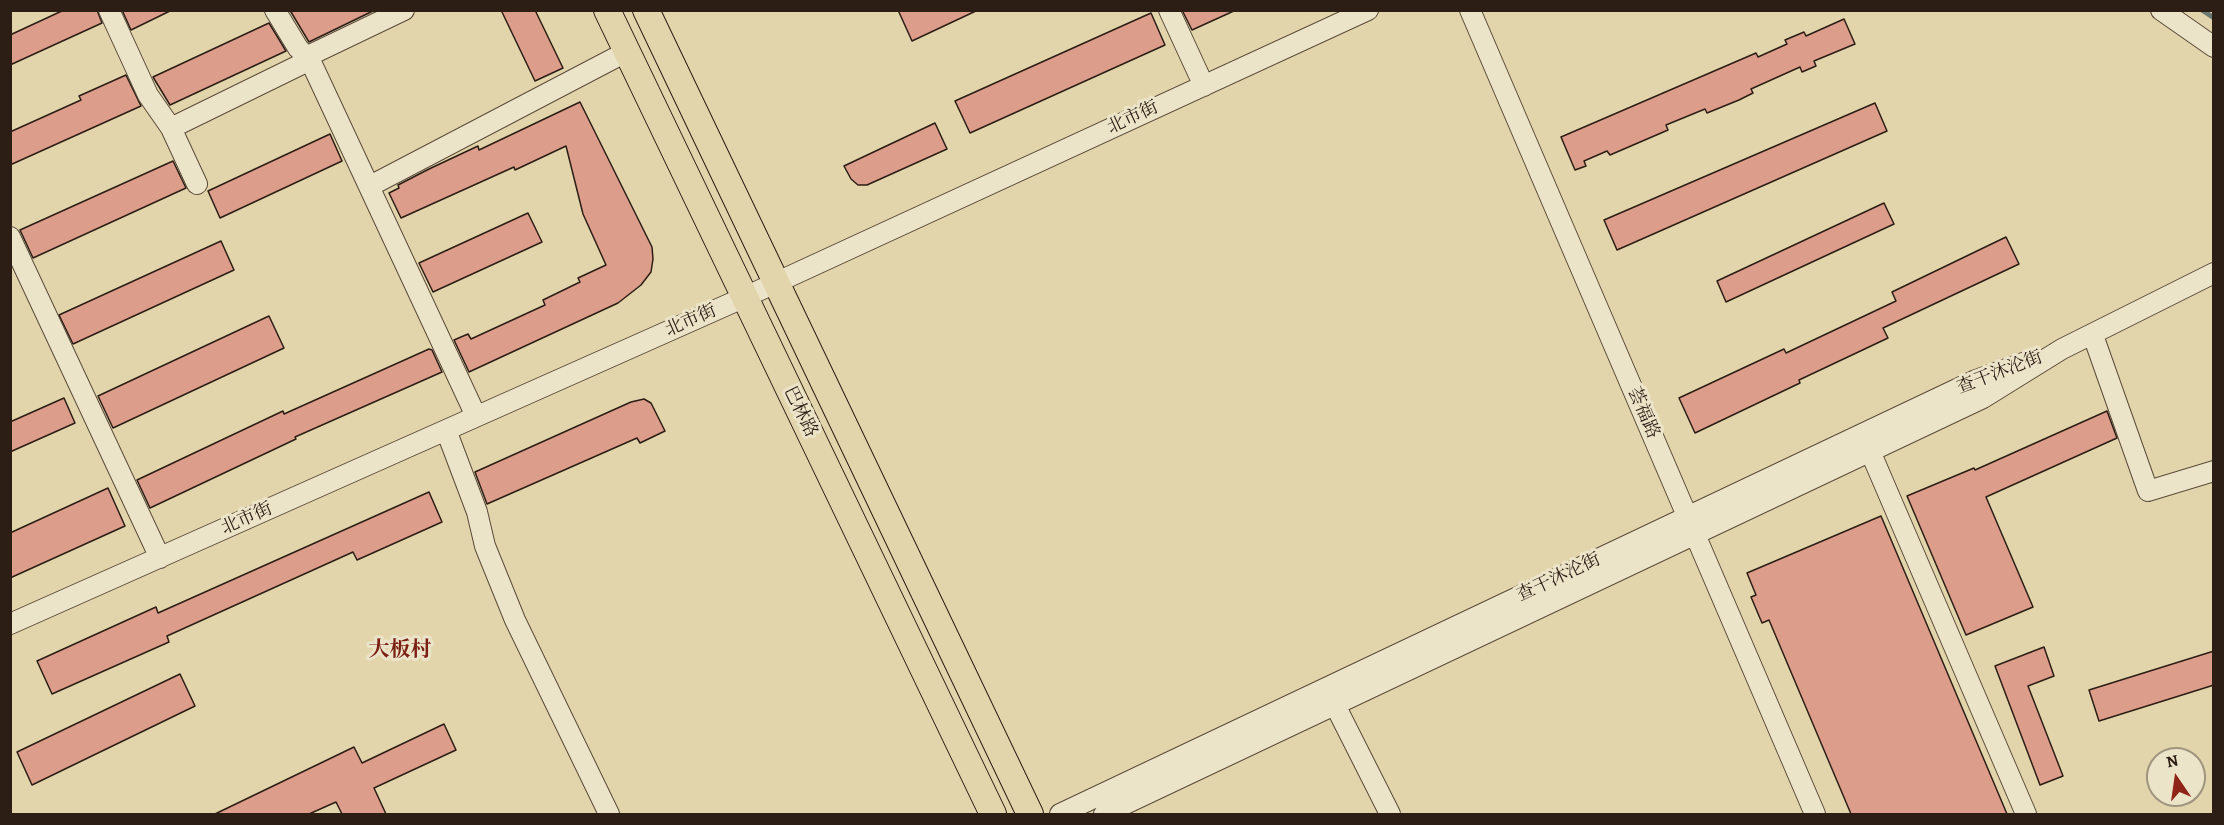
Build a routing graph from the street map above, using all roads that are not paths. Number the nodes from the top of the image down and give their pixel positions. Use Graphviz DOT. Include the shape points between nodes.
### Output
graph roads {
  1 [pos="109,10"];
  2 [pos="275,10"];
  3 [pos="404,10"];
  4 [pos="607,10"];
  5 [pos="646,10"];
  6 [pos="1169,10"];
  7 [pos="1368,10"];
  8 [pos="1470,10"];
  9 [pos="2161,10"];
  10 [pos="2214,47"];
  11 [pos="626,52"];
  12 [pos="309,58"];
  13 [pos="1204,86"];
  14 [pos="171,128"];
  15 [pos="197,184"];
  16 [pos="370,186"];
  17 [pos="10,237"];
  18 [pos="2214,273"];
  19 [pos="776,282"];
  20 [pos="745,297"];
  21 [pos="2095,341"];
  22 [pos="2062,349"];
  23 [pos="476,416"];
  24 [pos="446,430"];
  25 [pos="1870,451"];
  26 [pos="2214,471"];
  27 [pos="1691,526"];
  28 [pos="160,558"];
  29 [pos="12,618"];
  30 [pos="1335,705"];
  31 [pos="609,814"];
  32 [pos="993,814"];
  33 [pos="1030,814"];
  34 [pos="1060,814"];
  35 [pos="1104,814"];
  36 [pos="1390,814"];
  37 [pos="1815,814"];
  38 [pos="2026,814"];
  1 -- 14 [label="street" via="148,95"];
  2 -- 12 [label="street" via="298,48"];
  3 -- 12 [label="street"];
  4 -- 11 [label="main road, 巴林路"];
  5 -- 19 [label="main road, 巴林路"];
  6 -- 13 [label="street"];
  7 -- 13 [label="street, 北市街"];
  8 -- 27 [label="street, 荟福路"];
  9 -- 10 [label="street"];
  11 -- 16 [label="street"];
  11 -- 20 [label="main road, 巴林路"];
  12 -- 14 [label="street"];
  12 -- 16 [label="street"];
  13 -- 19 [label="street, 北市街"];
  14 -- 15 [label="street"];
  16 -- 23 [label="street"];
  17 -- 28 [label="street"];
  18 -- 22 [label="street, 查干沐沦街"];
  19 -- 20 [label="street, 北市街"];
  19 -- 33 [label="main road, 巴林路"];
  20 -- 23 [label="street, 北市街"];
  20 -- 32 [label="main road, 巴林路"];
  21 -- 26 [label="street" via="2148,491"];
  22 -- 25 [label="street, 查干沐沦街" via="1983,398"];
  22 -- 27 [label="street, 查干沐沦街" via="1976,380"];
  23 -- 24 [label="street, 北市街"];
  24 -- 28 [label="street, 北市街"];
  24 -- 31 [label="street" via="515,620"];
  25 -- 27 [label="street, 查干沐沦街"];
  25 -- 38 [label="street"];
  27 -- 30 [label="street, 查干沐沦街"];
  27 -- 34 [label="street, 查干沐沦街"];
  27 -- 37 [label="street, 荟福路"];
  28 -- 29 [label="street, 北市街"];
  30 -- 35 [label="street, 查干沐沦街"];
  30 -- 36 [label="street"];
}
